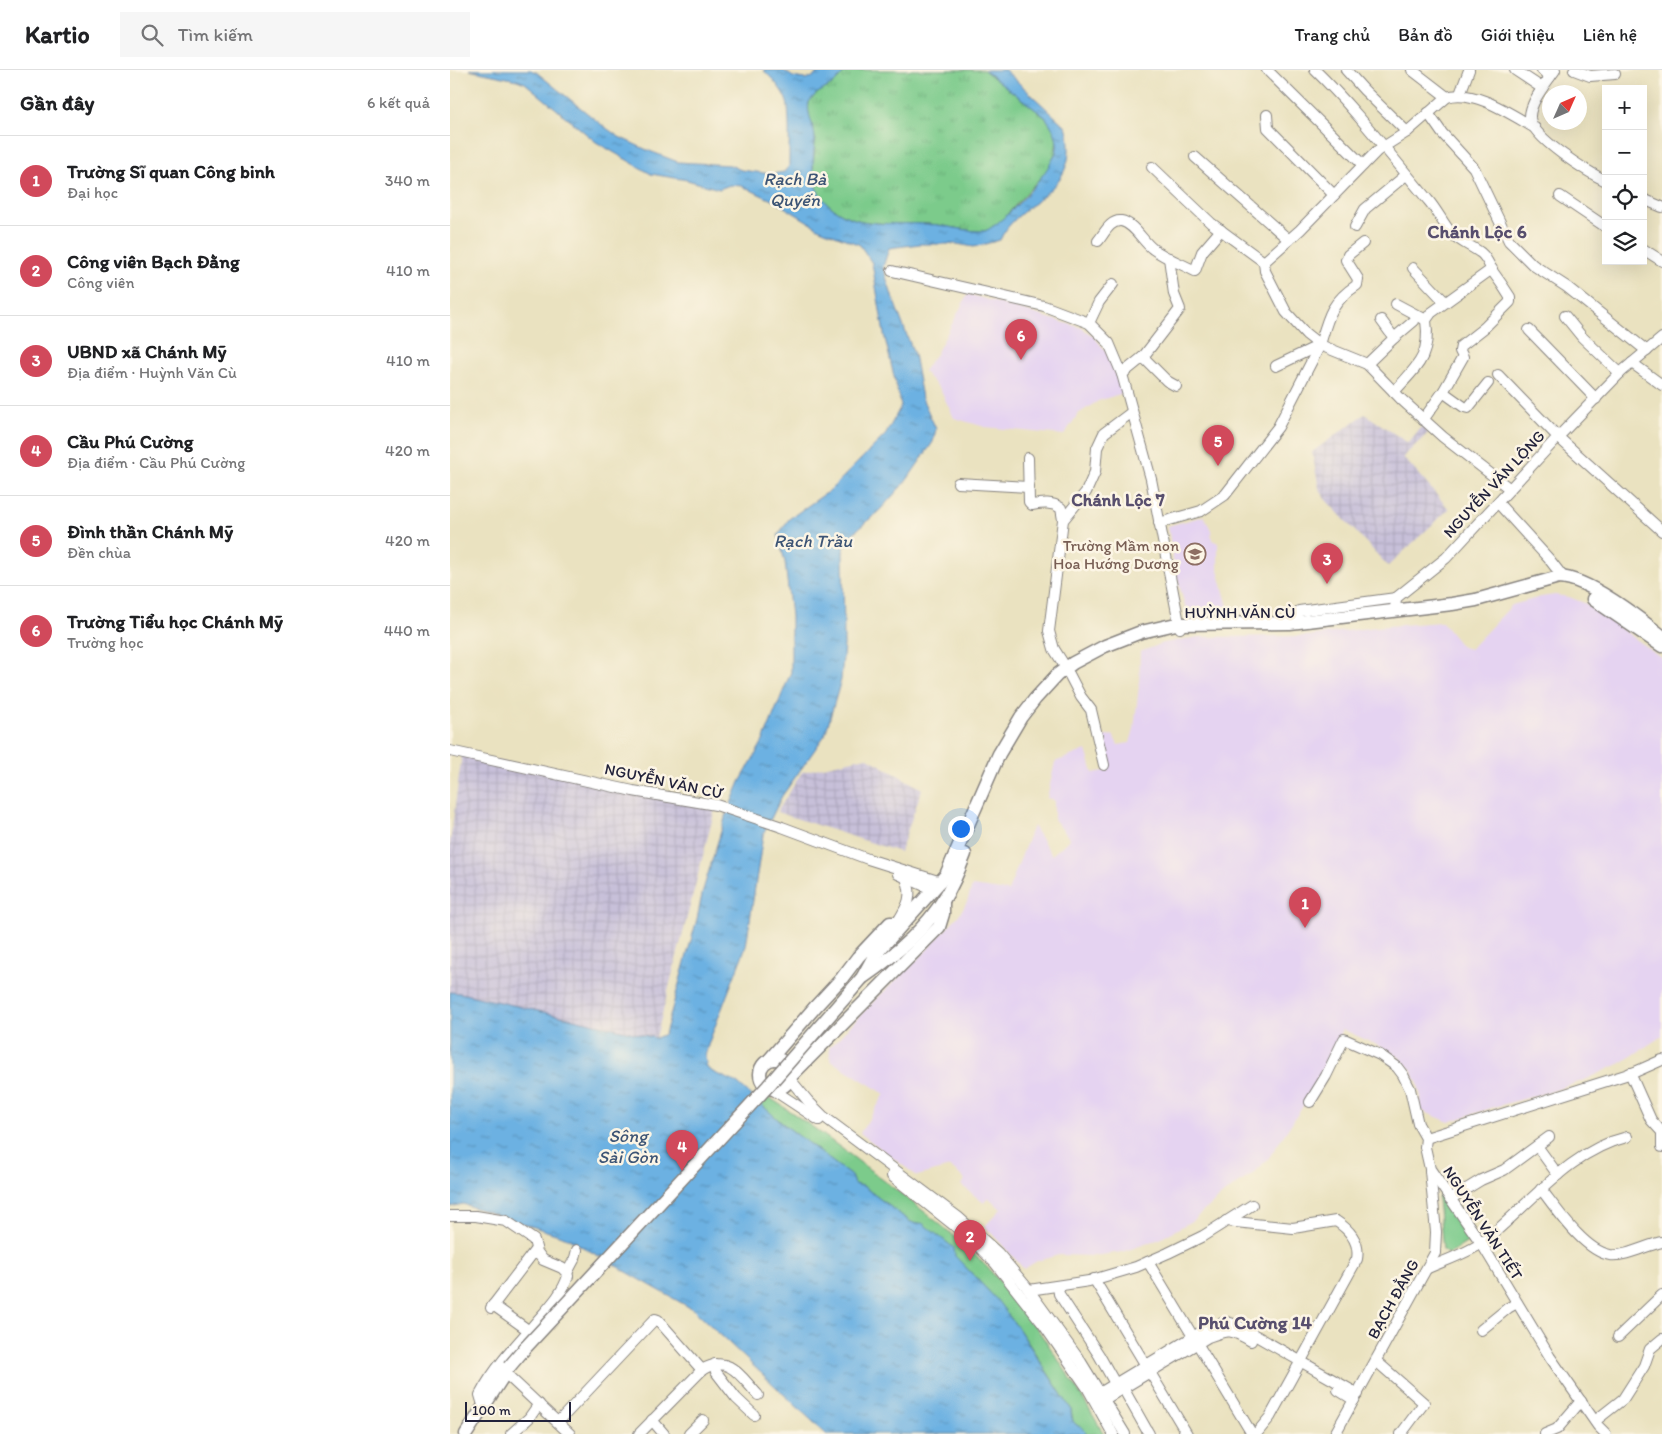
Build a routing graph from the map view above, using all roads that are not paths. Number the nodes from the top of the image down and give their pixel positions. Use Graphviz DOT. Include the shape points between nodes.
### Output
graph roads {
  1 [pos="1267,70"];
  2 [pos="1315,70"];
  3 [pos="1346,70"];
  4 [pos="1412,70"];
  5 [pos="1468,70"];
  6 [pos="1515,70"];
  7 [pos="1542,70"];
  8 [pos="1574,70"];
  9 [pos="1552,74"];
  10 [pos="1615,74"];
  11 [pos="1544,85"];
  12 [pos="1542,88"];
  13 [pos="1460,94"];
  14 [pos="1447,97"];
  15 [pos="1428,113"];
  16 [pos="1267,115"];
  17 [pos="1534,128"];
  18 [pos="1407,132"];
  19 [pos="1385,146"];
  20 [pos="1195,156"];
  21 [pos="1362,165"];
  22 [pos="1152,168"];
  23 [pos="1406,175"];
  24 [pos="1602,179"];
  25 [pos="1334,195"];
  26 [pos="1560,196"];
  27 [pos="1647,201"];
  28 [pos="1662,207"];
  29 [pos="1602,224"];
  30 [pos="1355,227"];
  31 [pos="1221,230"];
  32 [pos="1288,240"];
  33 [pos="1098,241"];
  34 [pos="1364,243"];
  35 [pos="1647,252"];
  36 [pos="1169,258"];
  37 [pos="1662,261"];
  38 [pos="1264,262"];
  39 [pos="1413,268"];
  40 [pos="1492,270"];
  41 [pos="892,271"];
  42 [pos="1112,284"];
  43 [pos="1445,302"];
  44 [pos="1396,304"];
  45 [pos="1565,316"];
  46 [pos="1381,320"];
  47 [pos="1426,320"];
  48 [pos="1414,321"];
  49 [pos="1089,323"];
  50 [pos="1529,330"];
  51 [pos="1394,338"];
  52 [pos="1662,338"];
  53 [pos="1320,345"];
  54 [pos="1647,352"];
  55 [pos="1143,356"];
  56 [pos="1632,363"];
  57 [pos="1366,364"];
  58 [pos="1276,366"];
  59 [pos="1620,373"];
  60 [pos="1122,374"];
  61 [pos="1498,375"];
  62 [pos="1488,383"];
  63 [pos="1176,386"];
  64 [pos="1662,386"];
  65 [pos="1394,392"];
  66 [pos="1444,392"];
  67 [pos="1596,399"];
  68 [pos="1132,412"];
  69 [pos="1423,420"];
  70 [pos="1558,437"];
  71 [pos="1028,458"];
  72 [pos="958,483"];
  73 [pos="1029,487"];
  74 [pos="1510,490"];
  75 [pos="1498,503"];
  76 [pos="1063,520"];
  77 [pos="1159,523"];
  78 [pos="1662,531"];
  79 [pos="1567,582"];
  80 [pos="1396,609"];
  81 [pos="1180,626"];
  82 [pos="1662,636"];
  83 [pos="1662,646"];
  84 [pos="1068,671"];
  85 [pos="450,751"];
  86 [pos="1104,765"];
  87 [pos="868,859"];
  88 [pos="906,878"];
  89 [pos="946,884"];
  90 [pos="932,892"];
  91 [pos="943,908"];
  92 [pos="903,920"];
  93 [pos="862,978"];
  94 [pos="788,1039"];
  95 [pos="770,1060"];
  96 [pos="1662,1060"];
  97 [pos="796,1069"];
  98 [pos="1630,1073"];
  99 [pos="772,1089"];
  100 [pos="1310,1102"];
  101 [pos="1662,1131"];
  102 [pos="1549,1137"];
  103 [pos="1626,1137"];
  104 [pos="1426,1138"];
  105 [pos="1537,1146"];
  106 [pos="1662,1147"];
  107 [pos="1430,1168"];
  108 [pos="1558,1175"];
  109 [pos="1541,1189"];
  110 [pos="1450,1198"];
  111 [pos="1252,1205"];
  112 [pos="450,1216"];
  113 [pos="952,1218"];
  114 [pos="1226,1221"];
  115 [pos="1662,1242"];
  116 [pos="1481,1244"];
  117 [pos="536,1249"];
  118 [pos="577,1250"];
  119 [pos="1148,1262"];
  120 [pos="1428,1268"];
  121 [pos="567,1273"];
  122 [pos="1094,1280"];
  123 [pos="1058,1286"];
  124 [pos="1029,1290"];
  125 [pos="1662,1295"];
  126 [pos="1518,1303"];
  127 [pos="528,1330"];
  128 [pos="1481,1330"];
  129 [pos="1618,1337"];
  130 [pos="1662,1339"];
  131 [pos="1196,1340"];
  132 [pos="1376,1361"];
  133 [pos="715,1364"];
  134 [pos="1299,1364"];
  135 [pos="1148,1369"];
  136 [pos="507,1370"];
  137 [pos="702,1370"];
  138 [pos="1119,1386"];
  139 [pos="758,1394"];
  140 [pos="1356,1397"];
  141 [pos="1098,1398"];
  142 [pos="1581,1401"];
  143 [pos="539,1404"];
  144 [pos="484,1406"];
  145 [pos="754,1415"];
  146 [pos="652,1420"];
  147 [pos="703,1420"];
  148 [pos="1595,1420"];
  149 [pos="558,1422"];
  150 [pos="466,1434"];
  151 [pos="511,1434"];
  152 [pos="570,1434"];
  153 [pos="639,1434"];
  154 [pos="664,1434"];
  155 [pos="689,1434"];
  156 [pos="1113,1434"];
  157 [pos="1124,1434"];
  158 [pos="1149,1434"];
  159 [pos="1187,1434"];
  160 [pos="1254,1434"];
  161 [pos="1335,1434"];
  162 [pos="1401,1434"];
  163 [pos="1545,1434"];
  164 [pos="1606,1434"];
  1 -- 21 [label="street"];
  2 -- 19 [label="street"];
  3 -- 18 [label="street"];
  4 -- 14 [label="street"];
  5 -- 13 [label="street"];
  6 -- 12 [label="street"];
  7 -- 9 [label="street"];
  8 -- 10 [label="street" via="1590,76"];
  9 -- 11 [label="street"];
  12 -- 17 [label="street" via="1530,118"];
  13 -- 14 [label="street"];
  13 -- 17 [label="street" via="1482,100"];
  14 -- 15 [label="street"];
  15 -- 18 [label="street"];
  15 -- 54 [label="street" via="1474,168 1509,241 1533,265 1568,287"];
  16 -- 25 [label="street" via="1268,128"];
  17 -- 24 [label="street" via="1572,162"];
  18 -- 19 [label="street"];
  19 -- 21 [label="street"];
  19 -- 23 [label="street"];
  20 -- 32 [label="street"];
  21 -- 25 [label="street"];
  22 -- 31 [label="street"];
  23 -- 30 [label="street" via="1365,209"];
  23 -- 40 [label="street" via="1452,233 1488,260"];
  25 -- 32 [label="street"];
  26 -- 29 [label="street"];
  27 -- 28 [label="street"];
  31 -- 36 [label="street" via="1202,252 1195,271"];
  31 -- 38 [label="street"];
  32 -- 38 [label="street"];
  33 -- 36 [label="street" via="1113,223 1120,221 1129,224 1153,250"];
  34 -- 53 [label="street" via="1348,255 1346,260 1358,279 1356,285 1331,308"];
  35 -- 37 [label="street"];
  36 -- 55 [label="street" via="1174,294 1180,309"];
  38 -- 53 [label="street" via="1286,312"];
  39 -- 43 [label="street"];
  40 -- 43 [label="street"];
  40 -- 66 [label="street" via="1510,302 1461,346 1463,357"];
  41 -- 49 [label="street" via="1044,306"];
  42 -- 49 [label="street"];
  43 -- 47 [label="street"];
  44 -- 47 [label="street"];
  45 -- 59 [label="street"];
  46 -- 51 [label="street"];
  47 -- 65 [label="street" via="1426,350 1416,368"];
  48 -- 51 [label="street"];
  49 -- 60 [label="street" via="1109,343"];
  50 -- 67 [label="street"];
  51 -- 57 [label="street"];
  52 -- 54 [label="street"];
  53 -- 57 [label="street"];
  53 -- 58 [label="street"];
  53 -- 77 [label="street" via="1278,426 1225,495 1202,511"];
  54 -- 56 [label="street"];
  55 -- 60 [label="street"];
  55 -- 63 [label="street"];
  56 -- 59 [label="street"];
  56 -- 64 [label="street"];
  57 -- 65 [label="street"];
  59 -- 67 [label="street"];
  60 -- 68 [label="street"];
  61 -- 70 [label="street, NGUYỄN VĂN LỘNG"];
  62 -- 66 [label="street" via="1468,408"];
  65 -- 69 [label="street"];
  66 -- 69 [label="street"];
  67 -- 70 [label="street"];
  68 -- 76 [label="street" via="1104,433 1097,448 1095,472 1086,492"];
  68 -- 77 [label="street" via="1151,479"];
  69 -- 74 [label="street"];
  70 -- 74 [label="street, NGUYỄN VĂN LỘNG"];
  70 -- 78 [label="street"];
  71 -- 73 [label="street"];
  72 -- 73 [label="street"];
  73 -- 76 [label="street" via="1032,505 1045,503 1061,508"];
  74 -- 75 [label="street, NGUYỄN VĂN LỘNG"];
  75 -- 79 [label="street" via="1550,558"];
  75 -- 80 [label="street, NGUYỄN VĂN LỘNG"];
  76 -- 84 [label="street" via="1049,631 1054,649"];
  77 -- 81 [label="street"];
  79 -- 80 [label="main road" via="1547,580 1470,601"];
  79 -- 82 [label="main road" via="1585,585 1603,595"];
  79 -- 83 [label="main road"];
  80 -- 81 [label="main road" via="1288,626"];
  81 -- 84 [label="main road" via="1141,632 1105,646"];
  84 -- 86 [label="street" via="1091,710"];
  84 -- 89 [label="main road" via="1057,675 1035,699 1008,738"];
  85 -- 87 [label="street, NGUYỄN VĂN CỪ" via="716,806"];
  87 -- 88 [label="street, NGUYỄN VĂN CỪ"];
  87 -- 89 [label="street, NGUYỄN VĂN CỪ"];
  88 -- 90 [label="street, NGUYỄN VĂN CỪ"];
  88 -- 92 [label="street" via="910,895"];
  89 -- 90 [label="main road"];
  89 -- 91 [label="main road"];
  90 -- 91 [label="main road"];
  90 -- 92 [label="main road"];
  91 -- 93 [label="main road" via="896,953"];
  91 -- 97 [label="main road" via="939,928"];
  92 -- 93 [label="main road" via="874,956"];
  92 -- 94 [label="main road" via="890,923"];
  93 -- 136 [label="main road, bridge" via="768,1086"];
  94 -- 95 [label="main road"];
  94 -- 97 [label="main road" via="786,1050 798,1063"];
  95 -- 97 [label="main road" via="784,1062"];
  95 -- 99 [label="main road" via="762,1065 760,1075 763,1084"];
  96 -- 98 [label="street"];
  97 -- 99 [label="main road" via="782,1088"];
  97 -- 113 [label="street" via="814,1109"];
  98 -- 101 [label="street" via="1651,1120"];
  98 -- 104 [label="street"];
  99 -- 113 [label="street" via="813,1115"];
  100 -- 104 [label="street, NGUYỄN VĂN TIẾT" via="1344,1039 1380,1055 1403,1074 1418,1124"];
  101 -- 106 [label="street"];
  102 -- 105 [label="street"];
  103 -- 108 [label="street" via="1612,1140"];
  104 -- 107 [label="street, NGUYỄN VĂN TIẾT"];
  105 -- 108 [label="street"];
  105 -- 110 [label="street" via="1504,1170"];
  107 -- 110 [label="street, NGUYỄN VĂN TIẾT"];
  107 -- 120 [label="street, BẠCH ĐẰNG" via="1436,1237 1435,1253"];
  108 -- 109 [label="street"];
  109 -- 115 [label="street" via="1578,1235 1593,1248 1610,1255"];
  109 -- 116 [label="street"];
  110 -- 116 [label="street, NGUYỄN VĂN TIẾT"];
  111 -- 114 [label="street"];
  112 -- 117 [label="street" via="506,1221 534,1240"];
  113 -- 124 [label="street" via="998,1253"];
  113 -- 141 [label="street" via="1018,1290"];
  114 -- 119 [label="street" via="1203,1236"];
  114 -- 134 [label="street" via="1293,1228 1336,1221 1355,1240 1357,1259"];
  116 -- 120 [label="street"];
  116 -- 126 [label="street, NGUYỄN VĂN TIẾT"];
  117 -- 121 [label="street" via="544,1260"];
  117 -- 127 [label="street" via="492,1307"];
  118 -- 121 [label="street"];
  119 -- 122 [label="street"];
  119 -- 131 [label="street"];
  120 -- 132 [label="street, BẠCH ĐẰNG"];
  121 -- 127 [label="street" via="567,1282 556,1300"];
  122 -- 123 [label="street"];
  122 -- 135 [label="street"];
  123 -- 124 [label="street"];
  123 -- 138 [label="street" via="1059,1294"];
  124 -- 141 [label="street"];
  125 -- 129 [label="street"];
  126 -- 128 [label="street"];
  126 -- 142 [label="street, NGUYỄN VĂN TIẾT"];
  127 -- 144 [label="street" via="488,1379 480,1395"];
  130 -- 148 [label="street" via="1650,1349 1644,1366 1623,1399"];
  131 -- 134 [label="street" via="1211,1326 1227,1322 1238,1325"];
  131 -- 135 [label="street"];
  131 -- 160 [label="street"];
  132 -- 140 [label="street, BẠCH ĐẰNG"];
  132 -- 162 [label="street" via="1424,1403"];
  133 -- 137 [label="street"];
  133 -- 139 [label="street" via="730,1365"];
  133 -- 145 [label="street" via="716,1372"];
  134 -- 140 [label="street"];
  134 -- 160 [label="street" via="1270,1417"];
  135 -- 138 [label="street"];
  135 -- 159 [label="street"];
  136 -- 143 [label="street"];
  136 -- 144 [label="main road"];
  137 -- 146 [label="street"];
  137 -- 149 [label="street" via="655,1319"];
  138 -- 141 [label="street"];
  138 -- 158 [label="street"];
  140 -- 161 [label="street, BẠCH ĐẰNG"];
  141 -- 156 [label="street"];
  141 -- 157 [label="street"];
  142 -- 148 [label="street, NGUYỄN VĂN TIẾT"];
  142 -- 163 [label="street" via="1557,1429"];
  143 -- 149 [label="street"];
  143 -- 151 [label="street"];
  144 -- 150 [label="main road"];
  146 -- 153 [label="street"];
  146 -- 154 [label="street"];
  147 -- 155 [label="street"];
  148 -- 164 [label="street, NGUYỄN VĂN TIẾT"];
  149 -- 152 [label="street"];
}
